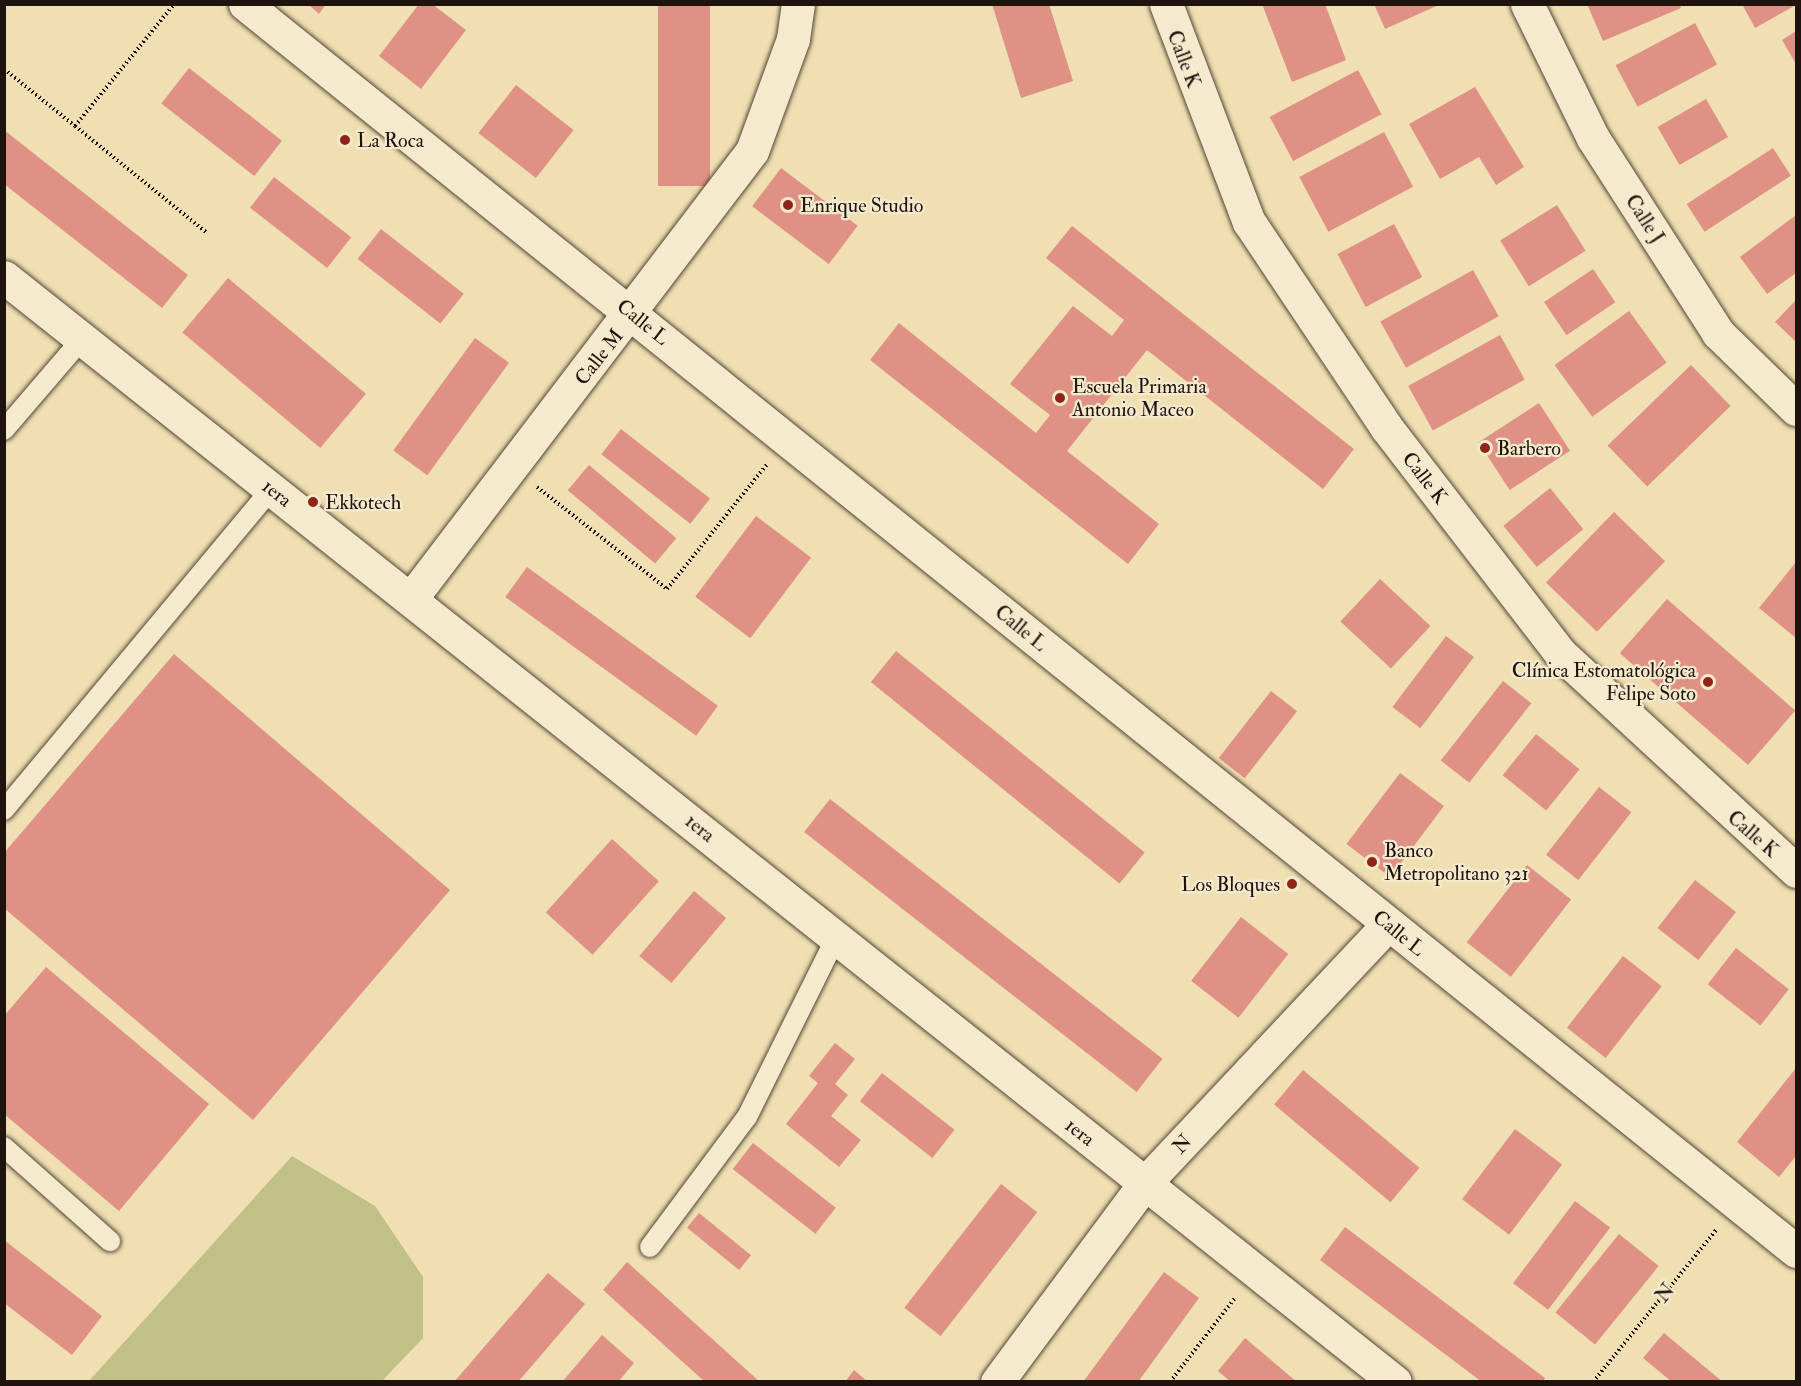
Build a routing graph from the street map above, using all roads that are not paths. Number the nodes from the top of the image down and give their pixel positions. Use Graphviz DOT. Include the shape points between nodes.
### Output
graph roads {
  1 [pos="245,4"];
  2 [pos="798,4"];
  3 [pos="1166,4"];
  4 [pos="1527,4"];
  5 [pos="4,277"];
  6 [pos="633,313"];
  7 [pos="82,339"];
  8 [pos="1797,409"];
  9 [pos="4,430"];
  10 [pos="271,489"];
  11 [pos="413,596"];
  12 [pos="4,810"];
  13 [pos="1797,871"];
  14 [pos="1388,924"];
  15 [pos="836,938"];
  16 [pos="4,1147"];
  17 [pos="1145,1184"];
  18 [pos="110,1240"];
  19 [pos="650,1246"];
  20 [pos="1797,1251"];
  21 [pos="997,1382"];
  22 [pos="1395,1382"];
  1 -- 6 [label="street, Calle L"];
  2 -- 6 [label="street, Calle M" via="793,39 752,151"];
  3 -- 13 [label="street, Calle K" via="1250,222 1386,427 1561,654"];
  4 -- 8 [label="street, Calle J" via="1593,138 1718,333"];
  5 -- 7 [label="street, 1era"];
  6 -- 11 [label="street, Calle M"];
  6 -- 14 [label="street, Calle L"];
  7 -- 9 [label="lane"];
  7 -- 10 [label="street, 1era"];
  10 -- 11 [label="street, 1era"];
  10 -- 12 [label="lane"];
  11 -- 15 [label="street, 1era"];
  14 -- 17 [label="street, N"];
  14 -- 20 [label="street, Calle L"];
  15 -- 17 [label="street, 1era"];
  15 -- 19 [label="lane" via="747,1117"];
  16 -- 18 [label="lane"];
  17 -- 21 [label="street, N"];
  17 -- 22 [label="street, 1era"];
}
